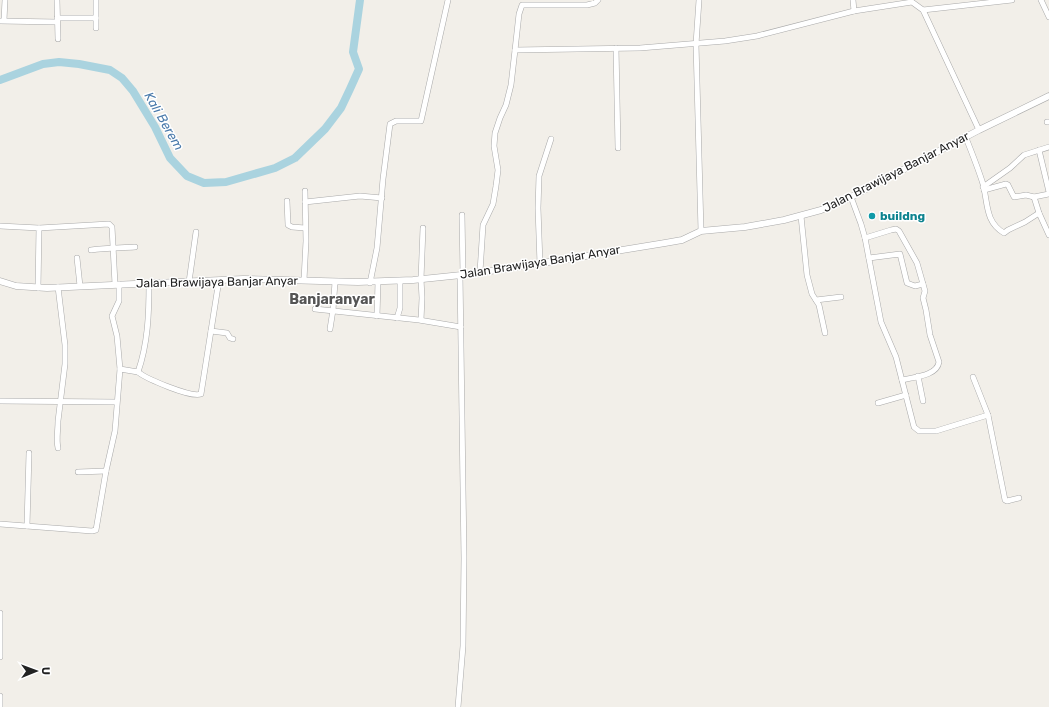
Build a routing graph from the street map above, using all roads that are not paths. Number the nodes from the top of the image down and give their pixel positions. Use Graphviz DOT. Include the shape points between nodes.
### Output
graph roads {
  1 [pos="5,0"];
  2 [pos="57,0"];
  3 [pos="96,0"];
  4 [pos="448,0"];
  5 [pos="598,0"];
  6 [pos="699,0"];
  7 [pos="853,0"];
  8 [pos="1012,0"];
  9 [pos="1041,0"];
  10 [pos="912,1"];
  11 [pos="955,3"];
  12 [pos="923,10"];
  13 [pos="854,11"];
  14 [pos="96,18"];
  15 [pos="1049,18"];
  16 [pos="2,20"];
  17 [pos="57,20"];
  18 [pos="96,28"];
  19 [pos="58,39"];
  20 [pos="696,44"];
  21 [pos="616,48"];
  22 [pos="516,50"];
  23 [pos="1049,96"];
  24 [pos="979,130"];
  25 [pos="966,138"];
  26 [pos="550,139"];
  27 [pos="1049,147"];
  28 [pos="618,148"];
  29 [pos="1039,150"];
  30 [pos="984,188"];
  31 [pos="305,191"];
  32 [pos="1049,193"];
  33 [pos="850,197"];
  34 [pos="1034,197"];
  35 [pos="382,198"];
  36 [pos="287,201"];
  37 [pos="305,202"];
  38 [pos="1039,212"];
  39 [pos="462,215"];
  40 [pos="801,216"];
  41 [pos="0,226"];
  42 [pos="39,228"];
  43 [pos="305,228"];
  44 [pos="423,228"];
  45 [pos="701,231"];
  46 [pos="196,232"];
  47 [pos="1049,235"];
  48 [pos="865,238"];
  49 [pos="135,247"];
  50 [pos="113,248"];
  51 [pos="91,250"];
  52 [pos="77,258"];
  53 [pos="869,258"];
  54 [pos="540,264"];
  55 [pos="480,272"];
  56 [pos="462,275"];
  57 [pos="219,280"];
  58 [pos="304,280"];
  59 [pos="421,280"];
  60 [pos="0,281"];
  61 [pos="400,281"];
  62 [pos="189,282"];
  63 [pos="335,282"];
  64 [pos="370,282"];
  65 [pos="378,282"];
  66 [pos="149,283"];
  67 [pos="117,284"];
  68 [pos="922,284"];
  69 [pos="80,286"];
  70 [pos="58,287"];
  71 [pos="38,288"];
  72 [pos="841,297"];
  73 [pos="816,300"];
  74 [pos="315,308"];
  75 [pos="333,310"];
  76 [pos="378,316"];
  77 [pos="396,318"];
  78 [pos="421,320"];
  79 [pos="461,327"];
  80 [pos="330,329"];
  81 [pos="211,331"];
  82 [pos="824,333"];
  83 [pos="233,339"];
  84 [pos="120,369"];
  85 [pos="138,372"];
  86 [pos="918,376"];
  87 [pos="973,377"];
  88 [pos="902,380"];
  89 [pos="906,395"];
  90 [pos="0,401"];
  91 [pos="923,401"];
  92 [pos="61,402"];
  93 [pos="116,402"];
  94 [pos="878,403"];
  95 [pos="988,415"];
  96 [pos="58,448"];
  97 [pos="29,453"];
  98 [pos="106,471"];
  99 [pos="78,472"];
  100 [pos="1019,498"];
  101 [pos="0,524"];
  102 [pos="27,526"];
  103 [pos="0,613"];
  104 [pos="0,657"];
  105 [pos="0,696"];
  106 [pos="0,707"];
  107 [pos="458,707"];
  1 -- 16 [label="street"];
  2 -- 17 [label="street"];
  3 -- 14 [label="street"];
  4 -- 35 [label="street" via="421,121 396,121 390,124"];
  5 -- 22 [label="street" via="587,5 522,5"];
  6 -- 20 [label="street"];
  7 -- 13 [label="street"];
  8 -- 11 [label="street"];
  9 -- 15 [label="street"];
  10 -- 12 [label="street"];
  10 -- 13 [label="street"];
  11 -- 12 [label="street"];
  12 -- 24 [label="street"];
  13 -- 20 [label="street" via="757,36"];
  14 -- 17 [label="street"];
  14 -- 18 [label="street"];
  16 -- 17 [label="street"];
  17 -- 19 [label="street"];
  20 -- 21 [label="street"];
  20 -- 45 [label="street"];
  21 -- 22 [label="street"];
  21 -- 28 [label="street"];
  22 -- 55 [label="street" via="508,98 495,133 494,146 498,170 493,204 483,225"];
  23 -- 24 [label="street, Jalan Brawijaya Banjar Anyar"];
  24 -- 25 [label="street, Jalan Brawijaya Banjar Anyar"];
  25 -- 30 [label="street"];
  25 -- 33 [label="street, Jalan Brawijaya Banjar Anyar"];
  26 -- 54 [label="street" via="539,176"];
  27 -- 29 [label="street"];
  29 -- 30 [label="street" via="1021,158"];
  29 -- 32 [label="street"];
  30 -- 34 [label="street" via="1007,184 1014,197 1026,194"];
  30 -- 38 [label="street" via="991,221 1004,233"];
  31 -- 37 [label="street"];
  32 -- 34 [label="street"];
  33 -- 40 [label="street, Jalan Brawijaya Banjar Anyar"];
  33 -- 48 [label="street"];
  34 -- 38 [label="street"];
  35 -- 37 [label="street" via="360,196"];
  35 -- 64 [label="street" via="377,248"];
  36 -- 43 [label="street" via="288,225"];
  37 -- 43 [label="street"];
  38 -- 47 [label="street"];
  39 -- 56 [label="street"];
  40 -- 45 [label="street, Jalan Brawijaya Banjar Anyar" via="745,227"];
  40 -- 73 [label="street" via="807,275"];
  41 -- 42 [label="street"];
  42 -- 50 [label="street" via="109,224 112,227"];
  42 -- 71 [label="street"];
  43 -- 58 [label="street"];
  44 -- 59 [label="street"];
  45 -- 54 [label="street, Jalan Brawijaya Banjar Anyar" via="682,240"];
  46 -- 62 [label="street"];
  48 -- 53 [label="street"];
  48 -- 68 [label="street" via="891,230 899,231 915,257"];
  49 -- 50 [label="street"];
  50 -- 51 [label="street"];
  50 -- 67 [label="street"];
  52 -- 69 [label="street"];
  53 -- 68 [label="street" via="900,254 907,283 915,286"];
  53 -- 88 [label="street" via="881,322 896,357"];
  54 -- 55 [label="street, Jalan Brawijaya Banjar Anyar"];
  55 -- 56 [label="street, Jalan Brawijaya Banjar Anyar"];
  56 -- 59 [label="street, Jalan Brawijaya Banjar Anyar"];
  56 -- 79 [label="street"];
  57 -- 58 [label="street, Jalan Brawijaya Banjar Anyar"];
  57 -- 62 [label="street, Jalan Brawijaya Banjar Anyar"];
  57 -- 81 [label="street"];
  58 -- 63 [label="street, Jalan Brawijaya Banjar Anyar"];
  59 -- 61 [label="street, Jalan Brawijaya Banjar Anyar"];
  59 -- 78 [label="street"];
  60 -- 71 [label="street, Jalan Brawijaya Banjar Anyar" via="16,286"];
  61 -- 65 [label="street, Jalan Brawijaya Banjar Anyar"];
  61 -- 77 [label="street" via="400,308"];
  62 -- 66 [label="street, Jalan Brawijaya Banjar Anyar"];
  63 -- 64 [label="street, Jalan Brawijaya Banjar Anyar"];
  63 -- 75 [label="street"];
  64 -- 65 [label="street, Jalan Brawijaya Banjar Anyar"];
  65 -- 76 [label="street"];
  66 -- 67 [label="street, Jalan Brawijaya Banjar Anyar"];
  66 -- 85 [label="street" via="147,332"];
  67 -- 69 [label="street, Jalan Brawijaya Banjar Anyar"];
  67 -- 84 [label="street" via="119,301 112,316"];
  68 -- 86 [label="street" via="925,291 922,298 939,362 937,368"];
  69 -- 70 [label="street, Jalan Brawijaya Banjar Anyar"];
  70 -- 71 [label="street, Jalan Brawijaya Banjar Anyar"];
  70 -- 92 [label="street" via="66,345"];
  72 -- 73 [label="street"];
  73 -- 82 [label="street"];
  74 -- 75 [label="street"];
  75 -- 76 [label="street"];
  75 -- 80 [label="street"];
  76 -- 77 [label="street"];
  77 -- 78 [label="street"];
  78 -- 79 [label="street"];
  79 -- 107 [label="street" via="464,617"];
  81 -- 83 [label="street" via="227,333"];
  81 -- 85 [label="street" via="201,394 194,395 164,385"];
  84 -- 85 [label="street"];
  84 -- 93 [label="street"];
  86 -- 88 [label="street"];
  86 -- 91 [label="street"];
  87 -- 95 [label="street"];
  88 -- 89 [label="street"];
  89 -- 94 [label="street"];
  89 -- 95 [label="street" via="914,427 919,431 936,430"];
  90 -- 92 [label="street"];
  92 -- 93 [label="street"];
  92 -- 96 [label="street" via="56,439"];
  93 -- 98 [label="street" via="115,430"];
  95 -- 100 [label="street" via="1004,500"];
  97 -- 102 [label="street"];
  98 -- 99 [label="street"];
  98 -- 102 [label="street" via="96,530"];
  101 -- 102 [label="street"];
  103 -- 104 [label="street"];
  105 -- 106 [label="street"];
}
